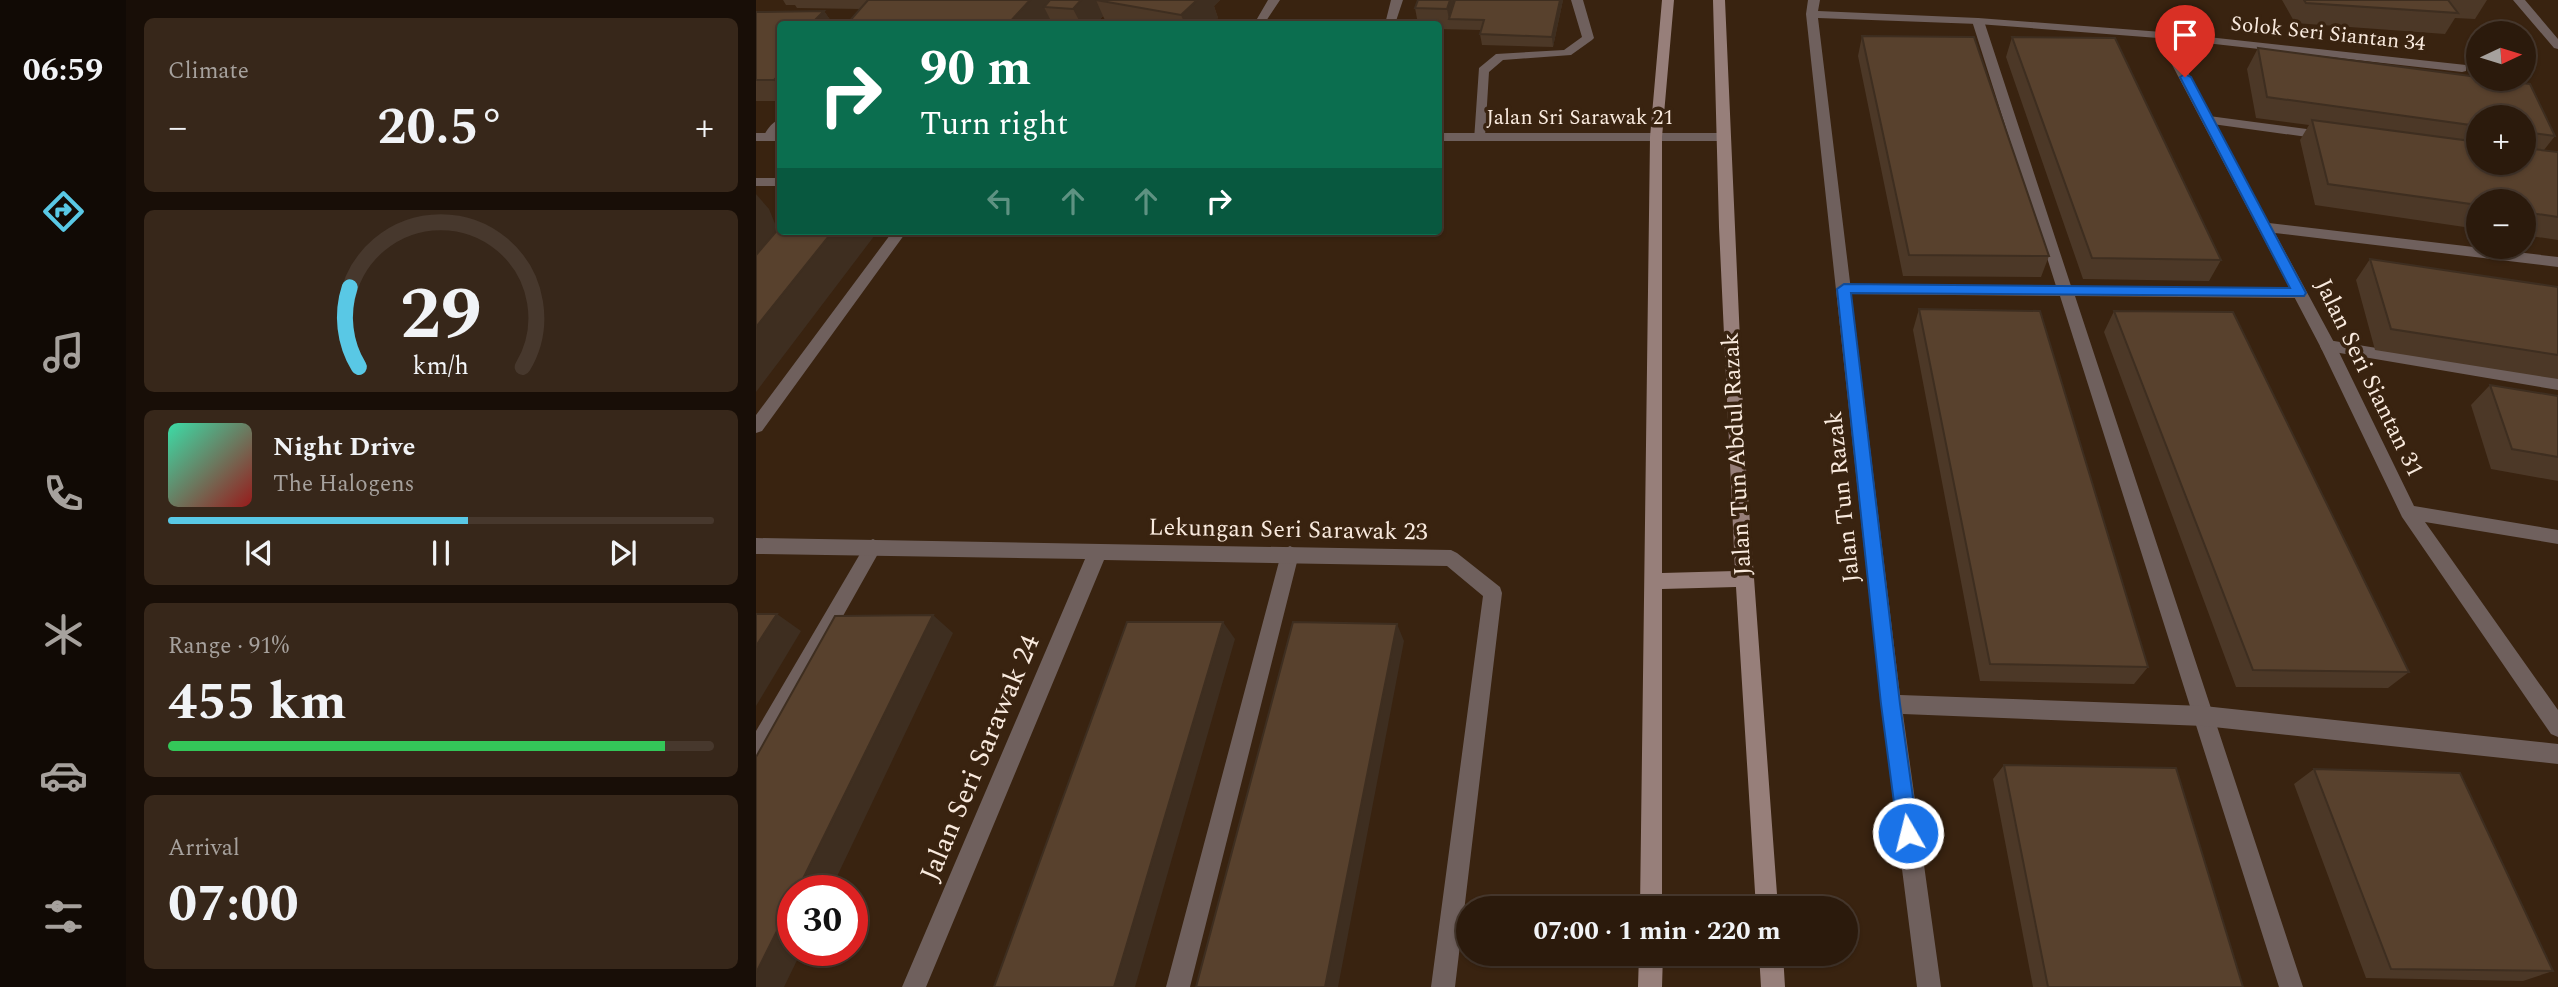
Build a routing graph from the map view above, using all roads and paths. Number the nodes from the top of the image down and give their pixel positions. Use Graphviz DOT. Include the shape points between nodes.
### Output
graph roads {
  1 [pos="1274,0"];
  2 [pos="1397,0"];
  3 [pos="1577,0"];
  4 [pos="1668,0"];
  5 [pos="1719,0"];
  6 [pos="2519,0"];
  7 [pos="1813,7"];
  8 [pos="1261,21"];
  9 [pos="1391,21"];
  10 [pos="1978,21"];
  11 [pos="2162,34"];
  12 [pos="2558,47"];
  13 [pos="2462,68"];
  14 [pos="2209,120"];
  15 [pos="1442,137"];
  16 [pos="1479,137"];
  17 [pos="1656,137"];
  18 [pos="1722,137"];
  19 [pos="2343,138"];
  20 [pos="756,182"];
  21 [pos="777,182"];
  22 [pos="2265,227"];
  23 [pos="897,235"];
  24 [pos="2558,262"];
  25 [pos="1844,289"];
  26 [pos="2066,291"];
  27 [pos="2300,293"];
  28 [pos="2328,346"];
  29 [pos="2558,384"];
  30 [pos="756,427"];
  31 [pos="2408,512"];
  32 [pos="2558,537"];
  33 [pos="756,546"];
  34 [pos="873,547"];
  35 [pos="1098,551"];
  36 [pos="1290,554"];
  37 [pos="1743,579"];
  38 [pos="1653,580"];
  39 [pos="1891,704"];
  40 [pos="2204,716"];
  41 [pos="2558,727"];
  42 [pos="756,751"];
  43 [pos="2558,754"];
  44 [pos="1651,896"];
  45 [pos="1767,896"];
  46 [pos="1651,966"];
  47 [pos="1772,966"];
  48 [pos="914,987"];
  49 [pos="1178,987"];
  50 [pos="1443,987"];
  51 [pos="1650,987"];
  52 [pos="1773,987"];
  53 [pos="1929,987"];
  54 [pos="2291,987"];
  1 -- 8 [label="street"];
  2 -- 9 [label="street"];
  3 -- 16 [label="street" via="1588,38 1567,53 1500,57 1483,71"];
  4 -- 17 [label="main road"];
  5 -- 18 [label="main road, Jalan Tun Abdul Razak"];
  6 -- 12 [label="street"];
  7 -- 10 [label="street, Solok Seri Siantan 34"];
  7 -- 25 [label="street, Jalan Tun Razak"];
  10 -- 11 [label="street, Solok Seri Siantan 34"];
  10 -- 26 [label="street"];
  11 -- 13 [label="street, Solok Seri Siantan 34"];
  11 -- 14 [label="street, Jalan Seri Siantan 31"];
  14 -- 19 [label="street"];
  14 -- 22 [label="street, Jalan Seri Siantan 31"];
  15 -- 16 [label="street, Jalan Sri Sarawak 21"];
  16 -- 17 [label="street, Jalan Sri Sarawak 21"];
  17 -- 18 [label="street, Jalan Sri Sarawak 21"];
  17 -- 38 [label="main road"];
  18 -- 37 [label="main road, Jalan Tun Abdul Razak"];
  20 -- 21 [label="street"];
  22 -- 24 [label="street"];
  22 -- 27 [label="street, Jalan Seri Siantan 31"];
  23 -- 30 [label="street"];
  25 -- 26 [label="street"];
  25 -- 39 [label="street, Jalan Tun Razak"];
  26 -- 27 [label="street"];
  26 -- 40 [label="street"];
  27 -- 28 [label="street, Jalan Seri Siantan 31"];
  28 -- 29 [label="street"];
  28 -- 31 [label="street, Jalan Seri Siantan 31"];
  31 -- 32 [label="street"];
  31 -- 41 [label="street, Jalan Seri Siantan 31"];
  33 -- 34 [label="street, Lekungan Seri Sarawak 23"];
  34 -- 35 [label="street, Lekungan Seri Sarawak 23"];
  34 -- 42 [label="street"];
  35 -- 36 [label="street, Lekungan Seri Sarawak 23"];
  35 -- 48 [label="street, Jalan Seri Sarawak 24"];
  36 -- 49 [label="street"];
  36 -- 50 [label="street, Lekungan Seri Sarawak 23" via="1451,558 1493,593"];
  37 -- 38 [label="main road"];
  37 -- 45 [label="main road, Jalan Tun Abdul Razak"];
  38 -- 44 [label="main road"];
  39 -- 40 [label="street"];
  39 -- 53 [label="street, Jalan Tun Razak"];
  40 -- 43 [label="street"];
  40 -- 54 [label="street"];
  46 -- 51 [label="main road"];
  47 -- 52 [label="main road"];
}
